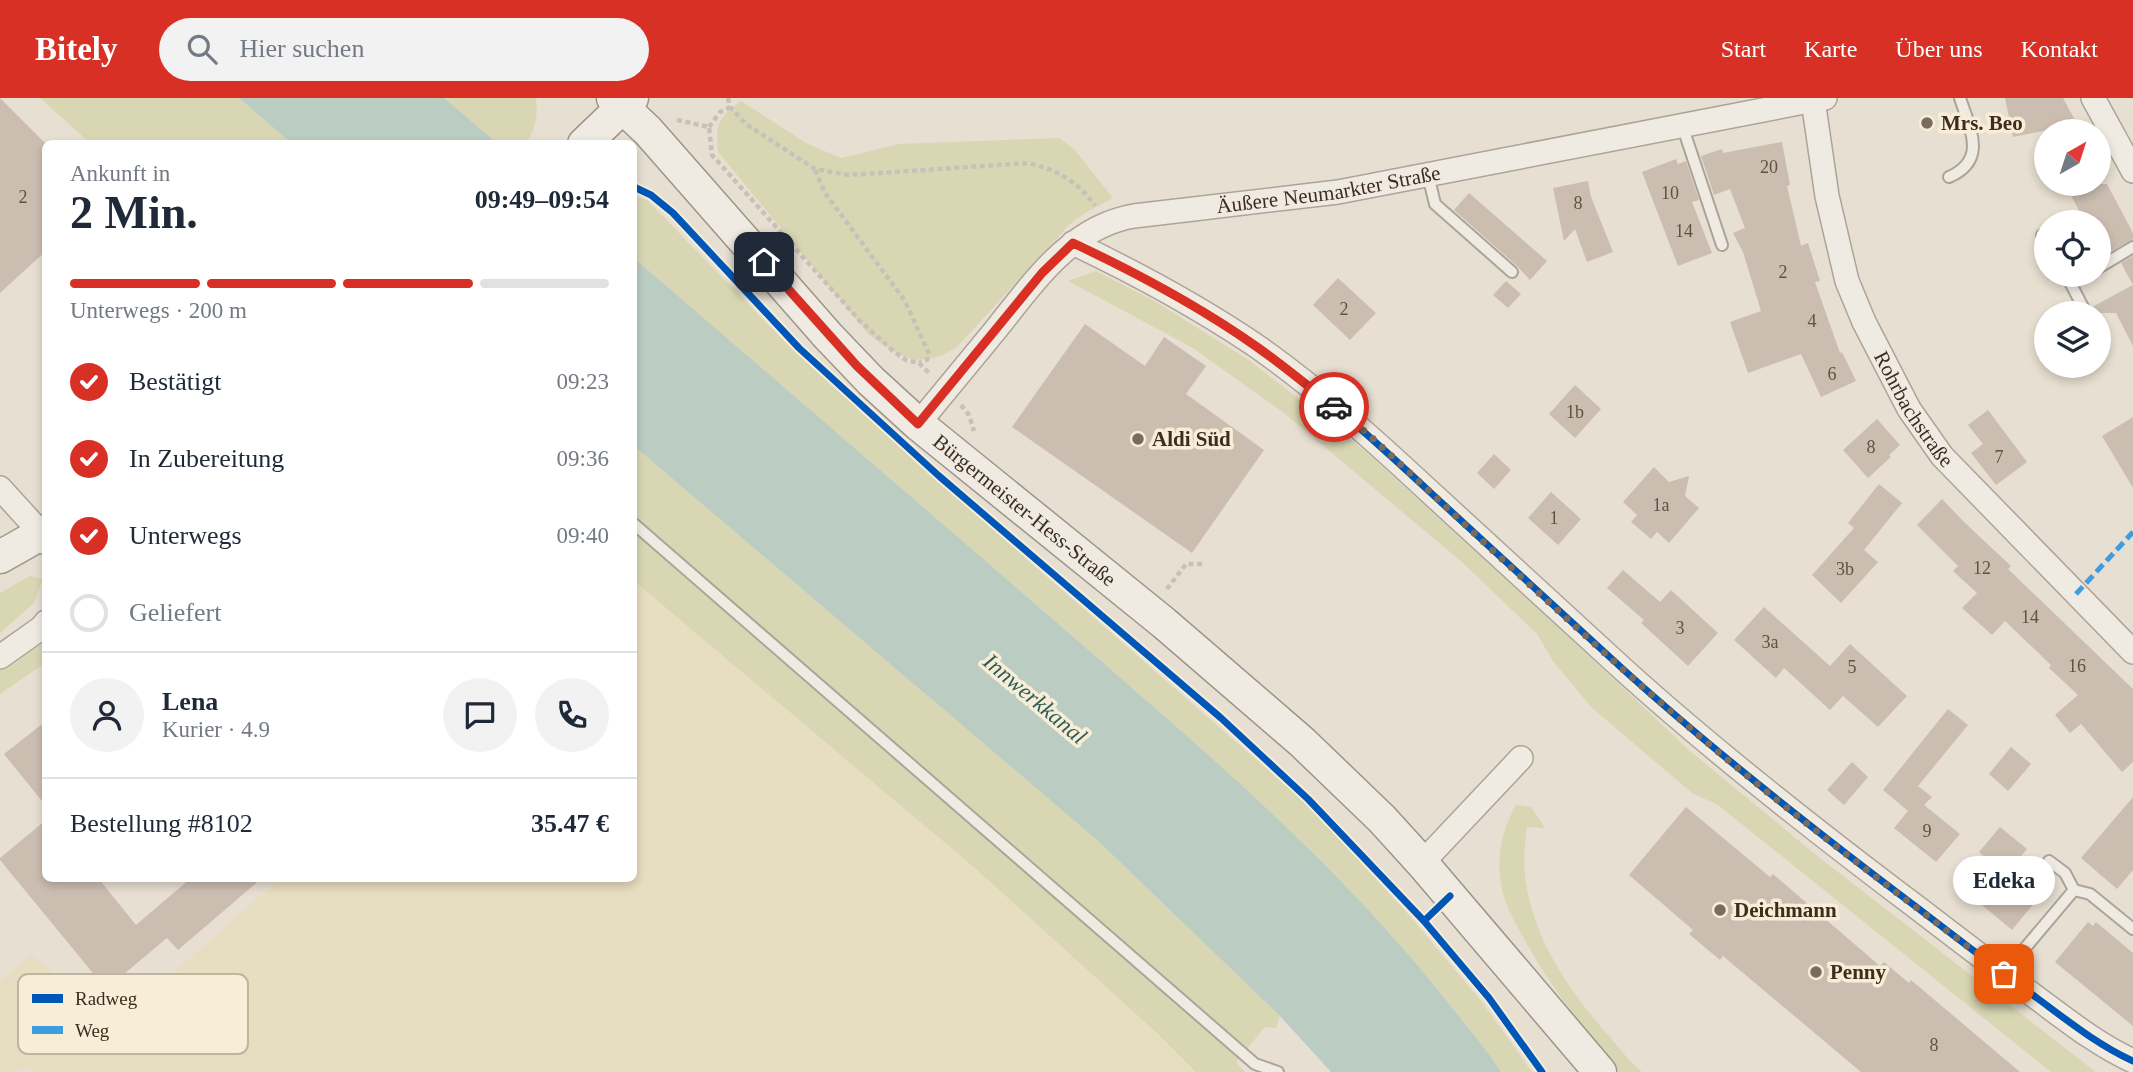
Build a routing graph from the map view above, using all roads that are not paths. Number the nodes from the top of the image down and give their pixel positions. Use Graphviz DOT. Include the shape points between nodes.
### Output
graph roads {
  1 [pos="1961,98"];
  2 [pos="2093,98"];
  3 [pos="1819,99"];
  4 [pos="622,101"];
  5 [pos="1682,125"];
  6 [pos="588,140"];
  7 [pos="2133,171"];
  8 [pos="1428,175"];
  9 [pos="1949,177"];
  10 [pos="1073,243"];
  11 [pos="1722,245"];
  12 [pos="2133,247"];
  13 [pos="2111,260"];
  14 [pos="1512,272"];
  15 [pos="918,424"];
  16 [pos="0,488"];
  17 [pos="637,527"];
  18 [pos="42,534"];
  19 [pos="42,537"];
  20 [pos="0,556"];
  21 [pos="42,627"];
  22 [pos="2133,652"];
  23 [pos="0,657"];
  24 [pos="1521,758"];
  25 [pos="2049,861"];
  26 [pos="1422,863"];
  27 [pos="2074,890"];
  28 [pos="2133,929"];
  29 [pos="2004,974"];
  30 [pos="2133,1061"];
  31 [pos="1258,1068"];
  32 [pos="1278,1072"];
  33 [pos="1600,1072"];
  1 -- 9 [label="lane" via="1974,149 1971,161"];
  2 -- 7 [label="street"];
  3 -- 5 [label="street, Äußere Neumarkter Straße"];
  3 -- 22 [label="street, Rohrbachstraße" via="1827,196 1847,281 1909,409 1942,456"];
  4 -- 6 [label="main road"];
  4 -- 15 [label="main road, Bürgermeister-Hess-Straße" via="828,336"];
  5 -- 8 [label="street, Äußere Neumarkter Straße"];
  5 -- 11 [label="lane"];
  8 -- 10 [label="street, Äußere Neumarkter Straße" via="1338,192 1134,216 1106,223"];
  8 -- 14 [label="lane" via="1434,204"];
  10 -- 15 [label="street, Äußere Neumarkter Straße" via="1042,273"];
  10 -- 29 [label="street" via="1211,317 1316,392 1717,751"];
  12 -- 13 [label="lane"];
  15 -- 26 [label="main road, Bürgermeister-Hess-Straße" via="1224,674 1302,742"];
  16 -- 18 [label="street"];
  17 -- 31 [label="lane"];
  19 -- 20 [label="main road"];
  21 -- 23 [label="street"];
  24 -- 26 [label="street"];
  25 -- 27 [label="lane" via="2066,873"];
  26 -- 33 [label="main road, Bürgermeister-Hess-Straße"];
  27 -- 28 [label="lane" via="2090,894"];
  27 -- 29 [label="lane"];
  29 -- 30 [label="street" via="2081,1031"];
  31 -- 32 [label="lane"];
}
